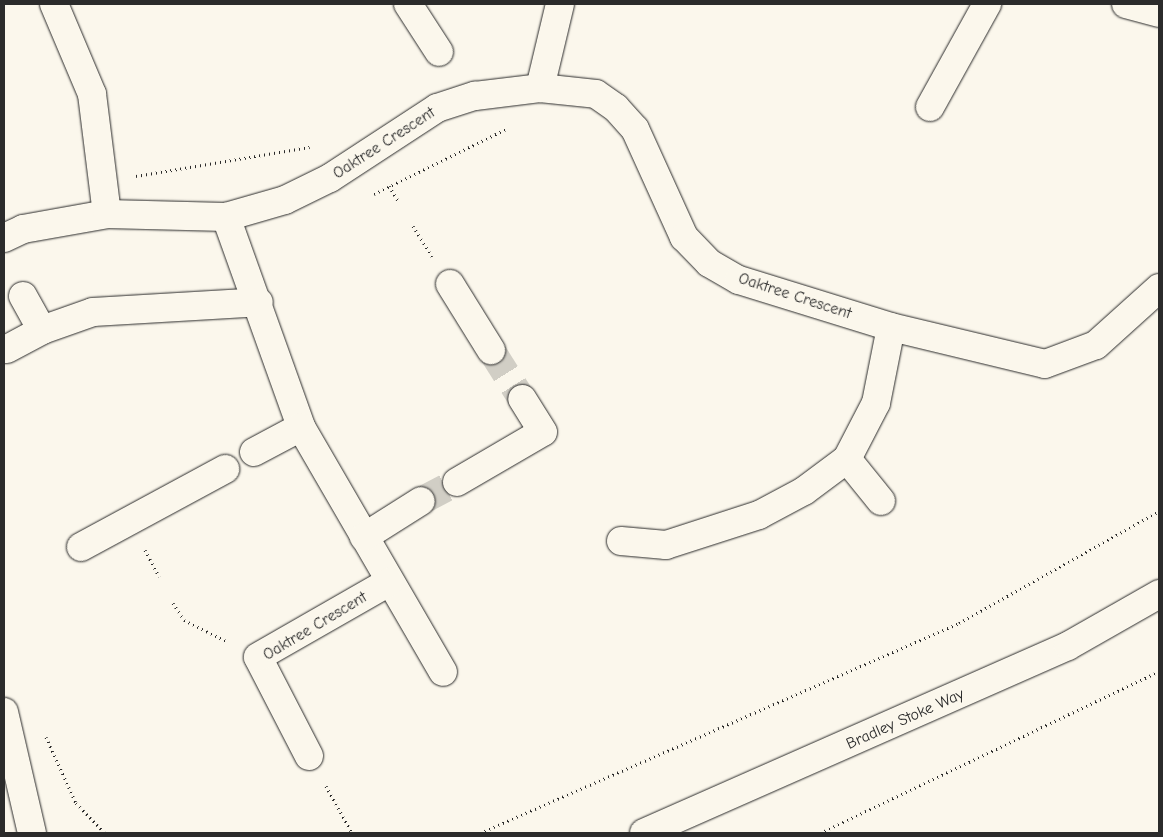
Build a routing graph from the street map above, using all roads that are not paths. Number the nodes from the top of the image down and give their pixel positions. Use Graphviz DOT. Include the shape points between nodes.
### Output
graph roads {
  1 [pos="54,4"];
  2 [pos="408,4"];
  3 [pos="560,4"];
  4 [pos="1126,4"];
  5 [pos="982,10"];
  6 [pos="1159,13"];
  7 [pos="439,52"];
  8 [pos="540,88"];
  9 [pos="930,108"];
  10 [pos="107,214"];
  11 [pos="226,217"];
  12 [pos="4,238"];
  13 [pos="450,284"];
  14 [pos="1159,288"];
  15 [pos="23,296"];
  16 [pos="259,302"];
  17 [pos="891,328"];
  18 [pos="42,330"];
  19 [pos="8,349"];
  20 [pos="491,350"];
  21 [pos="522,400"];
  22 [pos="301,427"];
  23 [pos="254,452"];
  24 [pos="847,459"];
  25 [pos="225,469"];
  26 [pos="457,482"];
  27 [pos="421,501"];
  28 [pos="881,501"];
  29 [pos="364,537"];
  30 [pos="621,541"];
  31 [pos="81,547"];
  32 [pos="389,582"];
  33 [pos="1158,597"];
  34 [pos="443,672"];
  35 [pos="4,712"];
  36 [pos="309,756"];
  37 [pos="32,833"];
  38 [pos="644,833"];
  1 -- 10 [label="street" via="92,94"];
  2 -- 7 [label="street"];
  3 -- 8 [label="street"];
  4 -- 6 [label="street"];
  5 -- 9 [label="street"];
  8 -- 11 [label="street, Oaktree Crescent" via="475,96 437,108 330,178 285,200"];
  8 -- 17 [label="street, Oaktree Crescent" via="596,94 616,108 635,129 684,237 709,263 739,280"];
  10 -- 11 [label="street, Oaktree Crescent"];
  10 -- 12 [label="street, Oaktree Crescent" via="23,229"];
  11 -- 16 [label="street"];
  13 -- 20 [label="street"];
  14 -- 17 [label="street, Oaktree Crescent" via="1096,345 1045,364"];
  15 -- 18 [label="street"];
  16 -- 18 [label="street" via="93,312"];
  16 -- 22 [label="street"];
  17 -- 24 [label="street" via="876,403"];
  18 -- 19 [label="street"];
  21 -- 26 [label="street" via="542,432"];
  22 -- 23 [label="street"];
  22 -- 29 [label="street"];
  24 -- 28 [label="street"];
  24 -- 30 [label="street" via="804,492 759,515 666,545"];
  25 -- 31 [label="street"];
  27 -- 29 [label="street"];
  29 -- 32 [label="street"];
  32 -- 34 [label="street"];
  32 -- 36 [label="street, Oaktree Crescent" via="258,657"];
  33 -- 38 [label="street, Bradley Stoke Way" via="1068,646"];
  35 -- 37 [label="street"];
}
